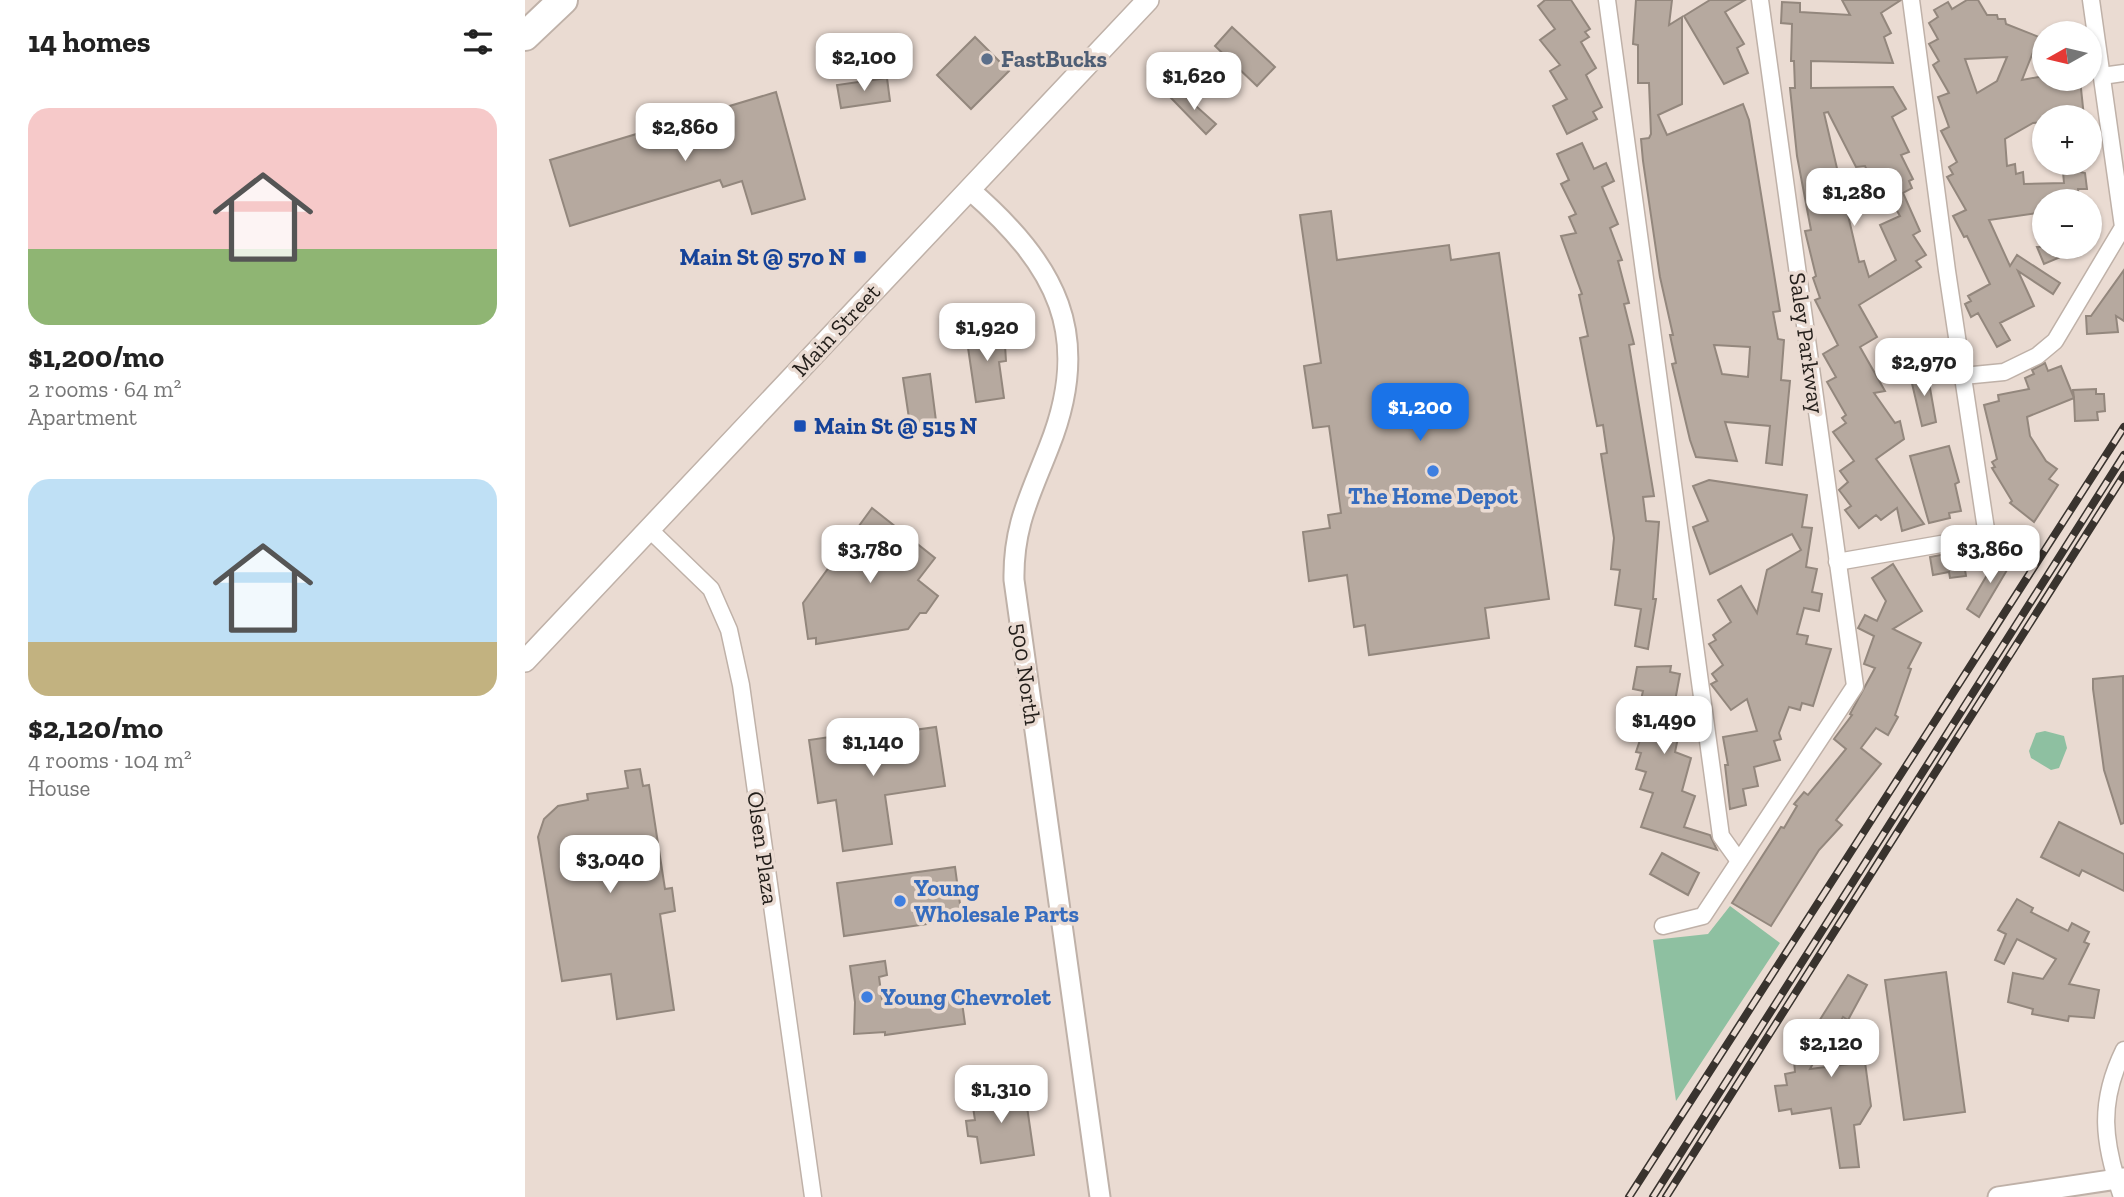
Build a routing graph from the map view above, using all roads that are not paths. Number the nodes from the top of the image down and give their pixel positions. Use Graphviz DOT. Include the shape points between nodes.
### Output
graph roads {
  1 [pos="563,0"];
  2 [pos="1148,0"];
  3 [pos="1607,0"];
  4 [pos="1760,0"];
  5 [pos="1911,0"];
  6 [pos="2091,0"];
  7 [pos="2094,21"];
  8 [pos="525,36"];
  9 [pos="2124,73"];
  10 [pos="2102,76"];
  11 [pos="970,190"];
  12 [pos="2123,227"];
  13 [pos="1963,376"];
  14 [pos="649,529"];
  15 [pos="1987,536"];
  16 [pos="2028,538"];
  17 [pos="1837,562"];
  18 [pos="525,661"];
  19 [pos="1739,861"];
  20 [pos="1663,926"];
  21 [pos="2122,1055"];
  22 [pos="2120,1185"];
  23 [pos="813,1197"];
  24 [pos="1100,1197"];
  25 [pos="1997,1197"];
  1 -- 8 [label="highway"];
  2 -- 11 [label="main road, Main Street"];
  3 -- 19 [label="street" via="1721,836"];
  4 -- 17 [label="street, Saley Parkway"];
  5 -- 13 [label="street"];
  6 -- 7 [label="street"];
  9 -- 10 [label="street"];
  10 -- 12 [label="street"];
  11 -- 14 [label="main road, Main Street"];
  11 -- 24 [label="street, 500 North" via="1010,224 1045,272 1059,303 1068,345 1063,405 1019,520 1014,580"];
  12 -- 13 [label="street" via="2055,341 2004,372"];
  13 -- 15 [label="street"];
  14 -- 18 [label="main road, Main Street"];
  14 -- 23 [label="street, Olsen Plaza" via="711,589 729,630 741,685"];
  15 -- 16 [label="street"];
  15 -- 17 [label="street"];
  17 -- 19 [label="street, Saley Parkway" via="1855,686"];
  19 -- 20 [label="street" via="1703,916"];
  21 -- 22 [label="street" via="2108,1086 2104,1118"];
  22 -- 25 [label="street"];
}
